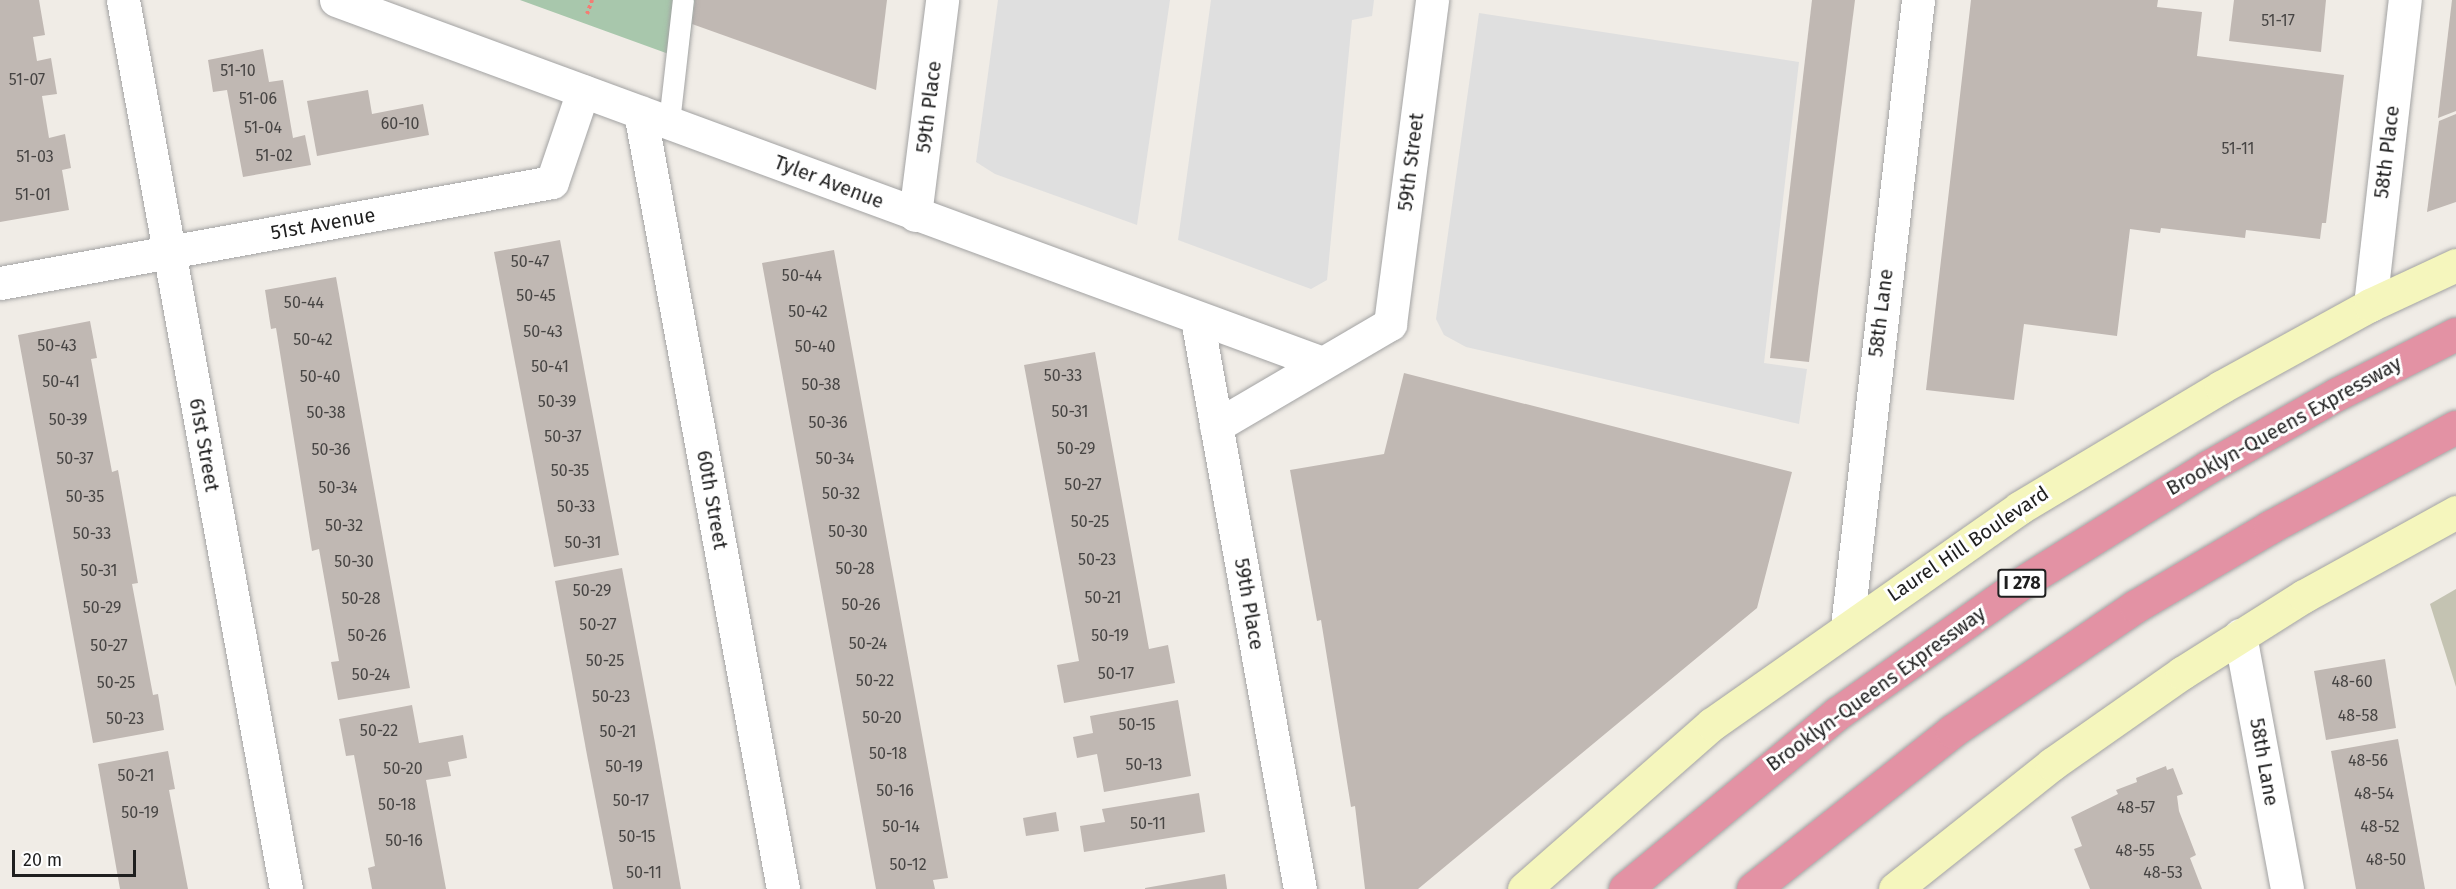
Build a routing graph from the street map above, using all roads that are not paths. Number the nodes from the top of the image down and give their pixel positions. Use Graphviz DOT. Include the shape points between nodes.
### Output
graph roads {
  1 [pos="123,0"];
  2 [pos="336,0"];
  3 [pos="683,0"];
  4 [pos="942,0"];
  5 [pos="1432,0"];
  6 [pos="1918,0"];
  7 [pos="2405,0"];
  8 [pos="582,91"];
  9 [pos="655,117"];
  10 [pos="915,215"];
  11 [pos="168,252"];
  12 [pos="2456,265"];
  13 [pos="0,283"];
  14 [pos="2370,305"];
  15 [pos="1197,319"];
  16 [pos="2456,334"];
  17 [pos="1322,363"];
  18 [pos="1216,426"];
  19 [pos="2456,427"];
  20 [pos="2456,512"];
  21 [pos="1847,627"];
  22 [pos="2240,635"];
  23 [pos="286,889"];
  24 [pos="783,889"];
  25 [pos="1300,889"];
  26 [pos="1524,889"];
  27 [pos="1625,889"];
  28 [pos="1753,889"];
  29 [pos="1895,889"];
  30 [pos="2287,889"];
  1 -- 11 [label="street, 61st Street"];
  2 -- 8 [label="street, Tyler Avenue"];
  3 -- 9 [label="lane"];
  4 -- 10 [label="street, 59th Place"];
  5 -- 17 [label="street, 59th Street" via="1390,324"];
  6 -- 21 [label="street, 58th Lane"];
  7 -- 14 [label="street, 58th Place"];
  8 -- 9 [label="street, Tyler Avenue"];
  8 -- 11 [label="street, 51st Avenue" via="552,182"];
  9 -- 10 [label="street, Tyler Avenue"];
  9 -- 24 [label="street, 60th Street"];
  10 -- 15 [label="street, Tyler Avenue"];
  11 -- 13 [label="street, 51st Avenue"];
  11 -- 23 [label="street, 61st Street"];
  12 -- 14 [label="main road, Laurel Hill Boulevard"];
  14 -- 21 [label="main road, Laurel Hill Boulevard" via="2152,425 2019,508"];
  15 -- 17 [label="street, Tyler Avenue"];
  15 -- 18 [label="street, 59th Place"];
  16 -- 27 [label="highway, Brooklyn-Queens Expressway / I 278" via="2208,466 2020,584 1838,712"];
  17 -- 18 [label="street"];
  18 -- 25 [label="street, 59th Place"];
  19 -- 28 [label="highway" via="2270,527 2136,606 1952,731"];
  20 -- 22 [label="main road"];
  21 -- 26 [label="main road, Laurel Hill Boulevard" via="1712,724"];
  22 -- 29 [label="main road" via="2052,764"];
  22 -- 30 [label="street, 58th Lane"];
}
